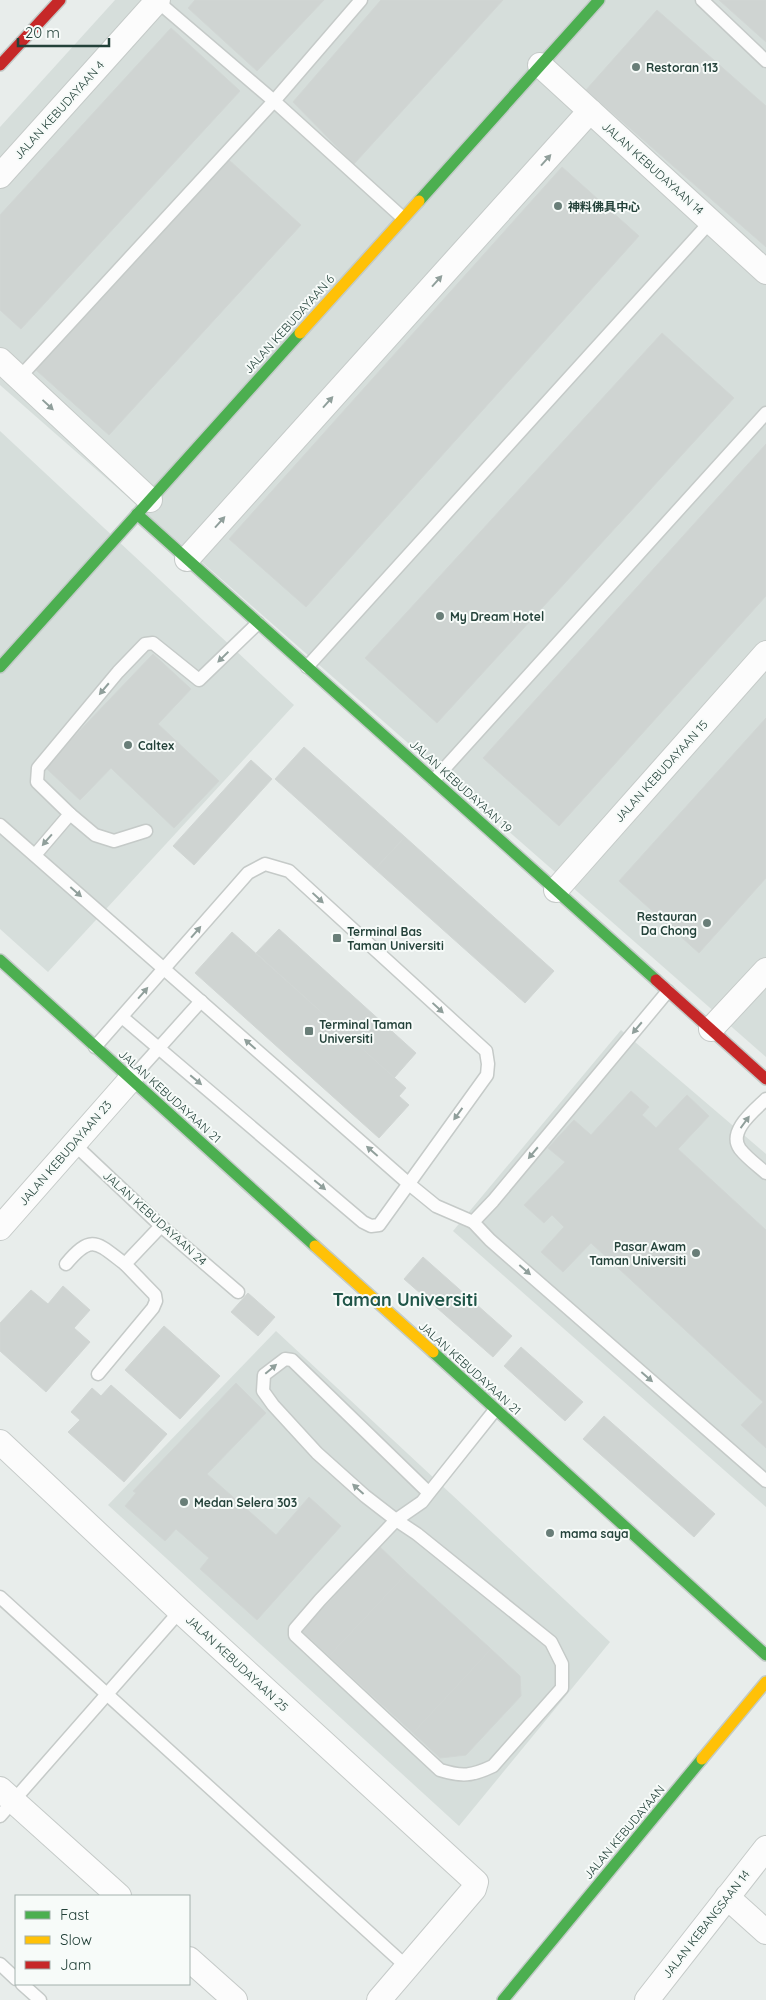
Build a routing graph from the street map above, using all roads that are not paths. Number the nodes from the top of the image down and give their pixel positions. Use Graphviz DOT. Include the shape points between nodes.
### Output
graph roads {
  1 [pos="60,0"];
  2 [pos="158,0"];
  3 [pos="360,0"];
  4 [pos="599,0"];
  5 [pos="702,0"];
  6 [pos="766,60"];
  7 [pos="0,65"];
  8 [pos="540,65"];
  9 [pos="274,101"];
  10 [pos="590,111"];
  11 [pos="0,176"];
  12 [pos="403,218"];
  13 [pos="711,221"];
  14 [pos="766,272"];
  15 [pos="0,360"];
  16 [pos="19,378"];
  17 [pos="766,413"];
  18 [pos="143,507"];
  19 [pos="187,558"];
  20 [pos="258,622"];
  21 [pos="766,653"];
  22 [pos="0,667"];
  23 [pos="307,667"];
  24 [pos="434,780"];
  25 [pos="70,814"];
  26 [pos="0,825"];
  27 [pos="146,832"];
  28 [pos="34,855"];
  29 [pos="556,890"];
  30 [pos="0,960"];
  31 [pos="164,969"];
  32 [pos="766,970"];
  33 [pos="668,991"];
  34 [pos="201,1001"];
  35 [pos="122,1017"];
  36 [pos="711,1029"];
  37 [pos="95,1047"];
  38 [pos="159,1048"];
  39 [pos="131,1079"];
  40 [pos="766,1079"];
  41 [pos="766,1098"];
  42 [pos="73,1144"];
  43 [pos="766,1173"];
  44 [pos="408,1184"];
  45 [pos="473,1222"];
  46 [pos="161,1226"];
  47 [pos="0,1228"];
  48 [pos="66,1264"];
  49 [pos="125,1264"];
  50 [pos="238,1292"];
  51 [pos="98,1374"];
  52 [pos="495,1410"];
  53 [pos="0,1442"];
  54 [pos="766,1481"];
  55 [pos="429,1493"];
  56 [pos="396,1520"];
  57 [pos="0,1597"];
  58 [pos="180,1610"];
  59 [pos="766,1655"];
  60 [pos="766,1682"];
  61 [pos="107,1693"];
  62 [pos="4,1802"];
  63 [pos="766,1848"];
  64 [pos="118,1895"];
  65 [pos="727,1897"];
  66 [pos="766,1932"];
  67 [pos="190,1960"];
  68 [pos="0,1964"];
  69 [pos="407,1967"];
  70 [pos="15,1978"];
  71 [pos="23,1985"];
  72 [pos="652,1998"];
  73 [pos="40,2000"];
  74 [pos="235,2000"];
  75 [pos="379,2000"];
  76 [pos="503,2000"];
  1 -- 7 [label="street"];
  2 -- 9 [label="lane"];
  2 -- 11 [label="street, JALAN KEBUDAYAAN 4"];
  3 -- 9 [label="lane"];
  4 -- 8 [label="street, JALAN KEBUDAYAAN 6"];
  5 -- 6 [label="lane"];
  8 -- 10 [label="street, JALAN KEBUDAYAAN 14"];
  8 -- 12 [label="street, JALAN KEBUDAYAAN 6"];
  9 -- 12 [label="lane"];
  9 -- 16 [label="lane"];
  10 -- 13 [label="street, JALAN KEBUDAYAAN 14"];
  19 -- 10 [label="street, one-way"];
  12 -- 18 [label="street, JALAN KEBUDAYAAN 6"];
  13 -- 14 [label="street, JALAN KEBUDAYAAN 14"];
  13 -- 23 [label="lane"];
  15 -- 16 [label="street"];
  16 -- 18 [label="street, one-way"];
  17 -- 24 [label="lane"];
  18 -- 19 [label="street, JALAN KEBUDAYAAN 19"];
  18 -- 22 [label="street, JALAN KEBUDAYAAN 6"];
  19 -- 20 [label="street, JALAN KEBUDAYAAN 19"];
  20 -- 23 [label="street, JALAN KEBUDAYAAN 19"];
  20 -- 25 [label="lane, one-way" via="199,680 153,643 145,644 38,768 37,782"];
  21 -- 29 [label="street, JALAN KEBUDAYAAN 15"];
  23 -- 24 [label="street, JALAN KEBUDAYAAN 19"];
  24 -- 29 [label="street, JALAN KEBUDAYAAN 19"];
  25 -- 27 [label="lane" via="95,835 114,841"];
  25 -- 28 [label="lane, one-way"];
  26 -- 28 [label="lane"];
  28 -- 31 [label="lane, one-way"];
  29 -- 33 [label="street, JALAN KEBUDAYAAN 19"];
  30 -- 37 [label="street, JALAN KEBUDAYAAN 21"];
  31 -- 34 [label="lane"];
  35 -- 31 [label="lane, one-way"];
  31 -- 44 [label="lane, one-way" via="248,873 265,864 289,871 486,1051 487,1075"];
  32 -- 36 [label="street"];
  33 -- 36 [label="street, JALAN KEBUDAYAAN 19"];
  33 -- 45 [label="lane, one-way"];
  34 -- 38 [label="lane"];
  44 -- 34 [label="lane, one-way"];
  35 -- 37 [label="lane"];
  35 -- 38 [label="lane"];
  36 -- 40 [label="street, JALAN KEBUDAYAAN 19"];
  37 -- 39 [label="street, JALAN KEBUDAYAAN 21"];
  38 -- 39 [label="lane"];
  38 -- 44 [label="lane, one-way" via="363,1222 379,1225"];
  39 -- 42 [label="street, JALAN KEBUDAYAAN 23"];
  39 -- 52 [label="street, JALAN KEBUDAYAAN 21"];
  43 -- 41 [label="lane, one-way" via="739,1148 737,1135 744,1121"];
  42 -- 46 [label="lane, JALAN KEBUDAYAAN 24"];
  42 -- 47 [label="street, JALAN KEBUDAYAAN 23"];
  44 -- 45 [label="lane" via="436,1206"];
  45 -- 54 [label="lane, one-way"];
  46 -- 49 [label="lane"];
  46 -- 50 [label="lane, JALAN KEBUDAYAAN 24"];
  48 -- 49 [label="lane" via="79,1249 90,1243"];
  49 -- 51 [label="lane" via="155,1295 156,1301 154,1308"];
  52 -- 55 [label="lane"];
  52 -- 59 [label="street, JALAN KEBUDAYAAN 21"];
  53 -- 58 [label="street, JALAN KEBUDAYAAN 25"];
  55 -- 56 [label="lane" via="422,1502"];
  56 -- 55 [label="lane, one-way" via="317,1452 273,1405 263,1391 264,1375 276,1364 292,1360"];
  56 -- 56 [label="lane" via="320,1600 295,1629 295,1635 440,1770 456,1775 482,1771 500,1759 562,1688 562,1664 551,1642"];
  57 -- 61 [label="lane"];
  58 -- 61 [label="lane"];
  58 -- 69 [label="street, JALAN KEBUDAYAAN 25" via="476,1882 474,1889"];
  60 -- 76 [label="street, JALAN KEBUDAYAAN"];
  61 -- 62 [label="lane"];
  61 -- 69 [label="lane"];
  62 -- 64 [label="street"];
  63 -- 65 [label="street, JALAN KEBANGSAAN 14"];
  65 -- 66 [label="street"];
  65 -- 72 [label="street, JALAN KEBANGSAAN 14"];
  67 -- 74 [label="street"];
  68 -- 70 [label="lane"];
  69 -- 75 [label="street"];
  71 -- 73 [label="lane"];
}
